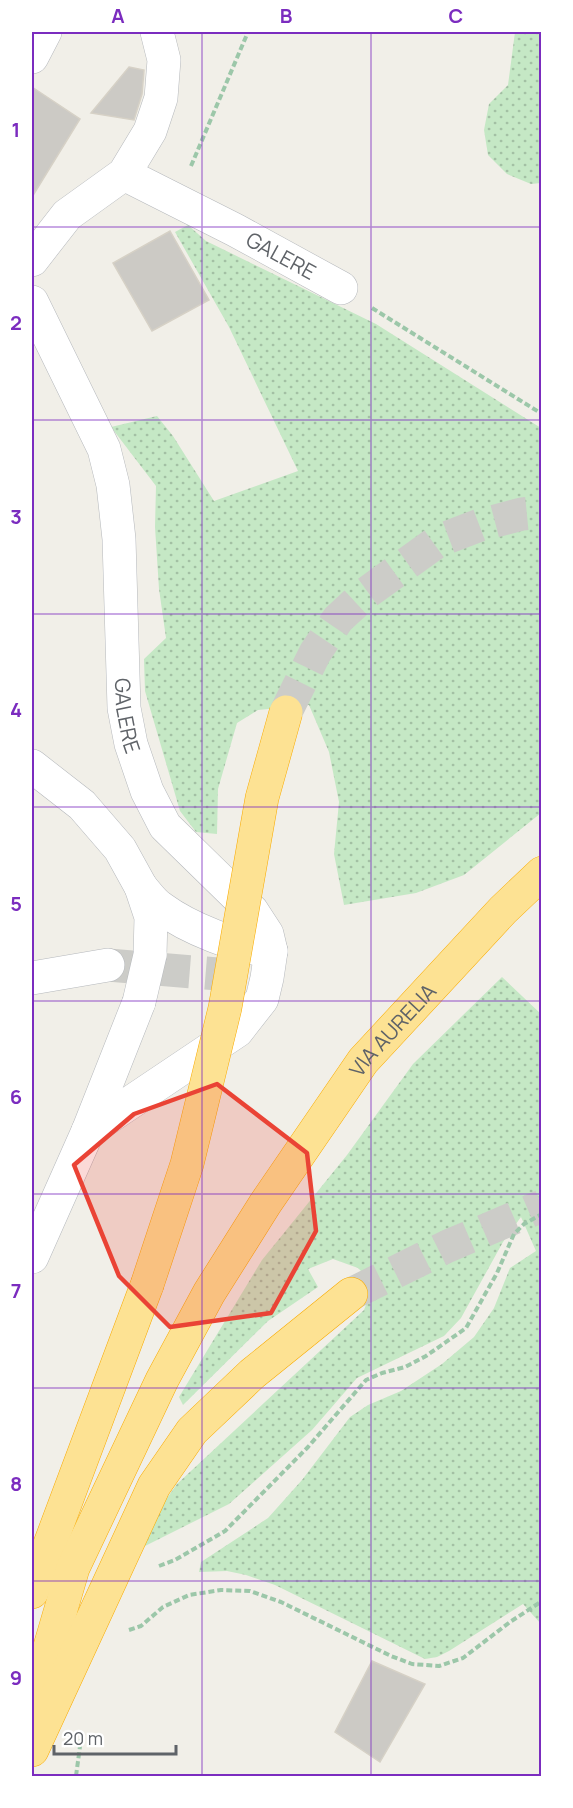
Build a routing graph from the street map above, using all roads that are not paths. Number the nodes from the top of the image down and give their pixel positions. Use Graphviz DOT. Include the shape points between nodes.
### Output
graph roads {
  1 [pos="45,32"];
  2 [pos="156,32"];
  3 [pos="32,57"];
  4 [pos="124,174"];
  5 [pos="32,260"];
  6 [pos="341,288"];
  7 [pos="32,302"];
  8 [pos="286,712"];
  9 [pos="32,766"];
  10 [pos="542,873"];
  11 [pos="141,887"];
  12 [pos="271,951"];
  13 [pos="108,965"];
  14 [pos="32,978"];
  15 [pos="88,1131"];
  16 [pos="32,1257"];
  17 [pos="351,1294"];
  18 [pos="32,1592"];
  19 [pos="32,1708"];
  20 [pos="32,1750"];
  1 -- 3 [label="street"];
  2 -- 4 [label="street" via="164,60 161,98 150,131"];
  4 -- 5 [label="street" via="67,215"];
  4 -- 6 [label="street, GALERE"];
  7 -- 12 [label="street, GALERE" via="104,449 113,485 119,539 124,708 147,791 165,826 252,911 267,934"];
  8 -- 18 [label="highway, bridge" via="262,798 225,1008 187,1164 147,1285"];
  9 -- 11 [label="street" via="82,805 120,849"];
  10 -- 19 [label="highway, VIA AURELIA" via="363,1060 209,1293 162,1380 73,1568"];
  11 -- 12 [label="street" via="159,907 182,922 249,949"];
  11 -- 15 [label="street, bridge" via="151,917 150,956 140,1002"];
  12 -- 15 [label="street" via="262,999 237,1031"];
  13 -- 14 [label="street"];
  15 -- 16 [label="street"];
  17 -- 20 [label="highway" via="252,1374 192,1431 154,1486"];
}
